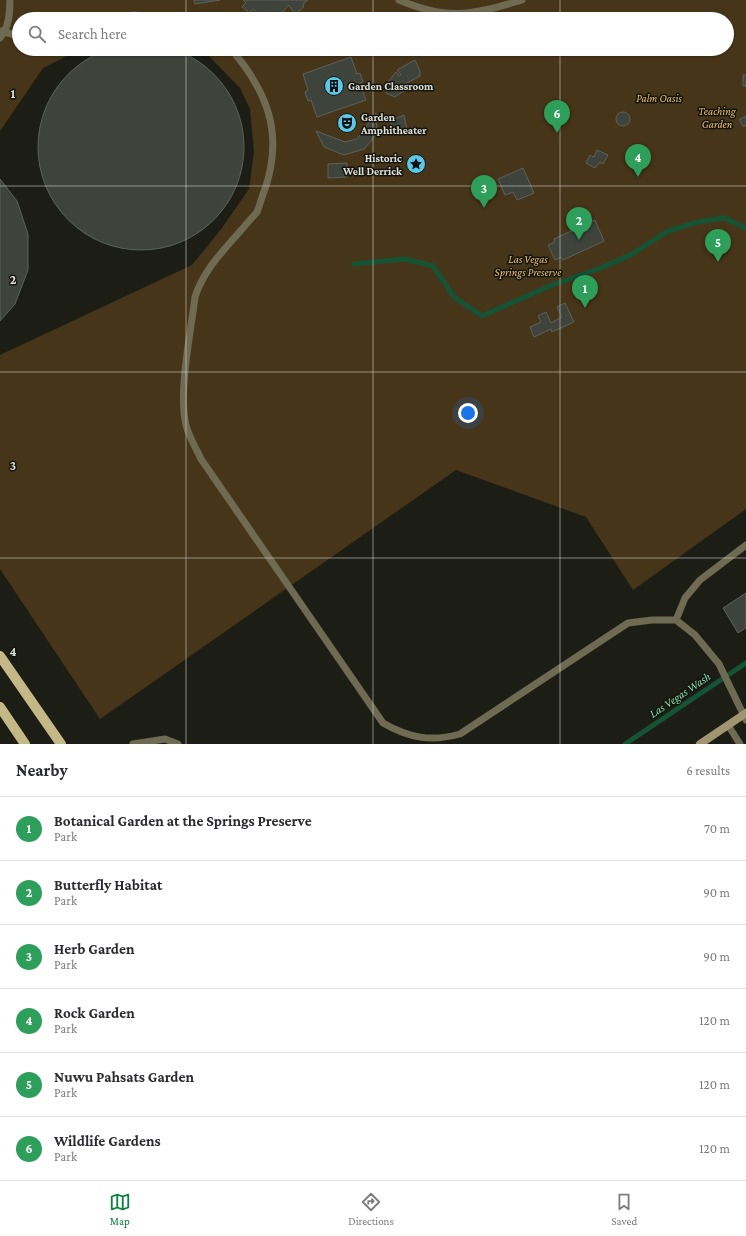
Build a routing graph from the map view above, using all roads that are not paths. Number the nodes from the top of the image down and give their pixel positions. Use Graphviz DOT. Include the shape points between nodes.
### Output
graph roads {
  1 [pos="10,0"];
  2 [pos="399,0"];
  3 [pos="522,0"];
  4 [pos="439,12"];
  5 [pos="481,12"];
  6 [pos="1,34"];
  7 [pos="12,35"];
  8 [pos="237,56"];
  9 [pos="746,545"];
  10 [pos="676,620"];
  11 [pos="0,656"];
  12 [pos="0,707"];
  13 [pos="745,716"];
  14 [pos="728,725"];
  15 [pos="25,744"];
  16 [pos="61,744"];
  17 [pos="133,744"];
  18 [pos="178,744"];
  19 [pos="700,744"];
  20 [pos="740,744"];
  1 -- 6 [label="lane" via="10,13"];
  2 -- 4 [label="lane" via="416,8"];
  3 -- 5 [label="lane"];
  6 -- 7 [label="lane"];
  8 -- 10 [label="lane" via="248,69 268,109 273,150 271,171 257,211 211,264 195,297 184,386 186,425 201,459 383,723 400,733 426,739 460,734 628,623"];
  9 -- 10 [label="lane" via="700,580 685,598"];
  10 -- 13 [label="lane" via="704,643 722,670"];
  11 -- 16 [label="main road"];
  12 -- 15 [label="main road"];
  13 -- 14 [label="main road"];
  14 -- 19 [label="main road"];
  14 -- 20 [label="lane"];
  17 -- 18 [label="lane" via="164,739"];
}
